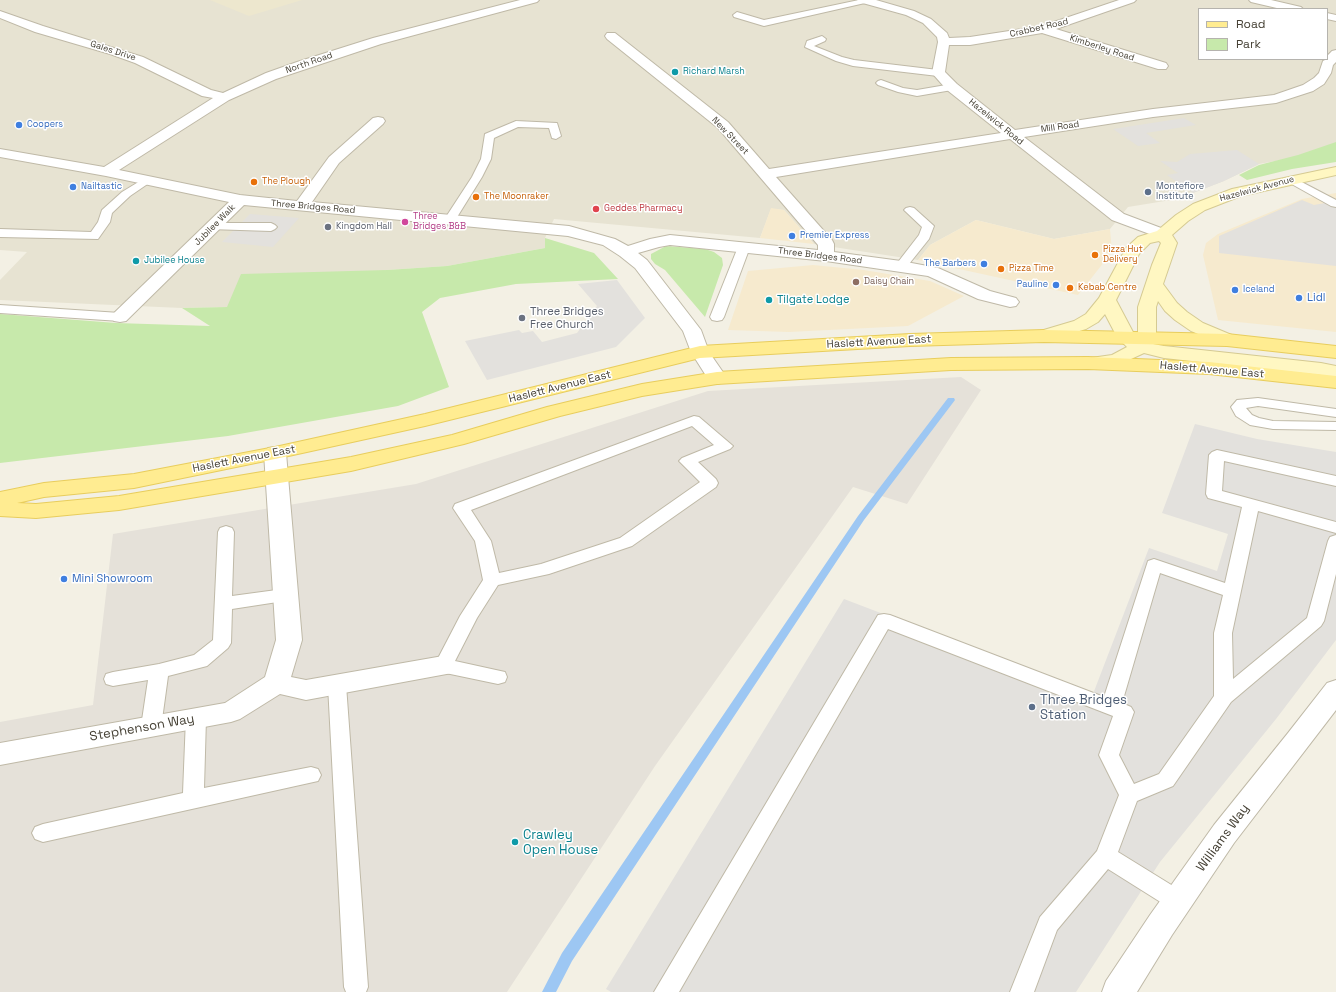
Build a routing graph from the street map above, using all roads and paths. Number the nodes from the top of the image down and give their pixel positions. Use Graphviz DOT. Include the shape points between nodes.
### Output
graph roads {
  1 [pos="533,0"];
  2 [pos="864,0"];
  3 [pos="1130,0"];
  4 [pos="1255,0"];
  5 [pos="1292,8"];
  6 [pos="0,14"];
  7 [pos="737,15"];
  8 [pos="1043,29"];
  9 [pos="611,36"];
  10 [pos="822,39"];
  11 [pos="944,42"];
  12 [pos="1336,54"];
  13 [pos="1162,66"];
  14 [pos="938,73"];
  15 [pos="880,83"];
  16 [pos="952,87"];
  17 [pos="224,97"];
  18 [pos="378,121"];
  19 [pos="1011,134"];
  20 [pos="556,136"];
  21 [pos="0,153"];
  22 [pos="1336,171"];
  23 [pos="106,172"];
  24 [pos="766,174"];
  25 [pos="1292,180"];
  26 [pos="145,181"];
  27 [pos="240,200"];
  28 [pos="1335,204"];
  29 [pos="300,206"];
  30 [pos="910,210"];
  31 [pos="450,220"];
  32 [pos="213,227"];
  33 [pos="271,227"];
  34 [pos="0,233"];
  35 [pos="1163,234"];
  36 [pos="744,247"];
  37 [pos="626,252"];
  38 [pos="826,256"];
  39 [pos="901,266"];
  40 [pos="1154,284"];
  41 [pos="1107,300"];
  42 [pos="1010,302"];
  43 [pos="0,309"];
  44 [pos="120,317"];
  45 [pos="717,317"];
  46 [pos="1044,336"];
  47 [pos="1126,337"];
  48 [pos="1227,340"];
  49 [pos="1144,342"];
  50 [pos="700,352"];
  51 [pos="1336,352"];
  52 [pos="1088,363"];
  53 [pos="1336,372"];
  54 [pos="717,378"];
  55 [pos="1336,382"];
  56 [pos="1336,413"];
  57 [pos="1336,426"];
  58 [pos="275,453"];
  59 [pos="277,477"];
  60 [pos="1336,481"];
  61 [pos="0,499"];
  62 [pos="1251,504"];
  63 [pos="0,509"];
  64 [pos="1336,528"];
  65 [pos="226,532"];
  66 [pos="1336,541"];
  67 [pos="492,580"];
  68 [pos="1232,592"];
  69 [pos="284,595"];
  70 [pos="224,604"];
  71 [pos="444,666"];
  72 [pos="159,671"];
  73 [pos="498,677"];
  74 [pos="113,680"];
  75 [pos="276,683"];
  76 [pos="337,685"];
  77 [pos="1336,690"];
  78 [pos="1224,698"];
  79 [pos="1111,706"];
  80 [pos="196,718"];
  81 [pos="151,727"];
  82 [pos="0,754"];
  83 [pos="311,775"];
  84 [pos="1129,795"];
  85 [pos="193,799"];
  86 [pos="43,833"];
  87 [pos="1106,856"];
  88 [pos="1178,901"];
  89 [pos="356,986"];
  90 [pos="666,992"];
  91 [pos="1022,992"];
  92 [pos="1118,992"];
  1 -- 17 [label="street, North Road" via="344,51 271,76"];
  2 -- 7 [label="lane" via="764,23"];
  2 -- 11 [label="street" via="898,9 926,21 940,33"];
  3 -- 8 [label="street, Crabbet Road"];
  4 -- 5 [label="street"];
  6 -- 17 [label="street, Gales Drive" via="39,29 120,53 207,93"];
  8 -- 11 [label="street, Crabbet Road" via="970,41"];
  8 -- 13 [label="street, Kimberley Road"];
  9 -- 24 [label="street, New Street" via="723,125"];
  10 -- 14 [label="lane" via="810,43 809,47 853,63"];
  11 -- 14 [label="street"];
  12 -- 19 [label="street, Mill Road" via="1327,64 1325,73 1319,81 1308,88 1276,99 1153,113"];
  14 -- 16 [label="street, Hazelwick Road"];
  15 -- 16 [label="lane" via="917,93"];
  16 -- 19 [label="street, Hazelwick Road"];
  17 -- 23 [label="street, North Road"];
  18 -- 29 [label="street" via="334,160"];
  19 -- 24 [label="street, Mill Road"];
  19 -- 35 [label="street, Hazelwick Road" via="1118,218"];
  20 -- 31 [label="lane" via="553,125 516,124 489,136 486,159"];
  21 -- 23 [label="street, Three Bridges Road"];
  22 -- 25 [label="street, Hazelwick Avenue"];
  23 -- 26 [label="street, Three Bridges Road"];
  24 -- 38 [label="street, New Street" via="826,244"];
  25 -- 28 [label="lane"];
  25 -- 35 [label="street, Hazelwick Avenue" via="1221,197 1182,218"];
  26 -- 27 [label="street, Three Bridges Road"];
  26 -- 34 [label="lane" via="106,212 104,222 94,236"];
  27 -- 29 [label="street, Three Bridges Road"];
  27 -- 32 [label="street, Jubilee Walk"];
  29 -- 31 [label="street, Three Bridges Road"];
  30 -- 39 [label="lane" via="928,226 924,236"];
  31 -- 37 [label="street, Three Bridges Road" via="569,231 609,242"];
  32 -- 33 [label="lane"];
  32 -- 44 [label="street, Jubilee Walk"];
  35 -- 40 [label="street" via="1169,243"];
  35 -- 41 [label="street, Hazelwick Avenue" via="1144,240 1132,252"];
  36 -- 37 [label="street, Three Bridges Road" via="670,240"];
  36 -- 38 [label="street, Three Bridges Road"];
  36 -- 45 [label="lane"];
  37 -- 50 [label="street, Three Bridges Road" via="641,264 692,330"];
  38 -- 39 [label="street, Three Bridges Road"];
  39 -- 42 [label="street, Three Bridges Road" via="932,272 984,295"];
  40 -- 48 [label="street" via="1181,316 1197,327"];
  40 -- 49 [label="street"];
  41 -- 46 [label="street, Hazelwick Avenue" via="1092,318 1080,325"];
  41 -- 47 [label="street"];
  43 -- 44 [label="lane"];
  46 -- 47 [label="main road, Haslett Avenue East"];
  46 -- 50 [label="main road, Haslett Avenue East" via="910,340"];
  47 -- 49 [label="street, Haslett Avenue East" via="1132,342"];
  48 -- 49 [label="main road, Haslett Avenue East"];
  48 -- 51 [label="main road, Haslett Avenue East"];
  49 -- 52 [label="street, Haslett Avenue East" via="1116,360"];
  49 -- 53 [label="street, Haslett Avenue East" via="1164,352"];
  50 -- 54 [label="street, Three Bridges Road"];
  50 -- 58 [label="main road, Haslett Avenue East" via="425,420"];
  52 -- 54 [label="main road, Haslett Avenue East" via="951,364"];
  52 -- 55 [label="main road, Haslett Avenue East" via="1209,368"];
  54 -- 59 [label="main road, Haslett Avenue East" via="642,390 554,411 457,440 351,464"];
  56 -- 57 [label="lane" via="1258,402 1242,403 1238,407 1247,418 1256,422 1272,425"];
  58 -- 59 [label="street"];
  58 -- 61 [label="main road, Haslett Avenue East" via="134,481 44,490"];
  59 -- 63 [label="main road, Haslett Avenue East" via="119,503 36,511"];
  59 -- 69 [label="street"];
  60 -- 62 [label="lane" via="1218,455 1214,494"];
  62 -- 64 [label="lane"];
  62 -- 68 [label="lane"];
  65 -- 70 [label="lane"];
  66 -- 78 [label="lane" via="1315,621"];
  67 -- 67 [label="lane" via="483,541 461,508 694,420 725,446 687,461 710,483 626,542 543,570"];
  67 -- 71 [label="lane" via="469,616"];
  68 -- 78 [label="lane" via="1223,633"];
  68 -- 79 [label="lane" via="1154,565"];
  69 -- 70 [label="lane"];
  69 -- 75 [label="street" via="289,640"];
  70 -- 72 [label="lane" via="222,643 200,661"];
  71 -- 73 [label="lane"];
  71 -- 76 [label="street"];
  72 -- 74 [label="lane"];
  72 -- 81 [label="lane"];
  75 -- 76 [label="street" via="306,690"];
  75 -- 80 [label="street, Stephenson Way" via="231,712"];
  76 -- 89 [label="lane"];
  77 -- 88 [label="street, Williams Way" via="1224,834"];
  78 -- 84 [label="lane" via="1166,780"];
  79 -- 84 [label="lane" via="1124,712 1109,755"];
  79 -- 90 [label="lane" via="884,620"];
  80 -- 81 [label="street, Stephenson Way"];
  80 -- 85 [label="lane"];
  81 -- 82 [label="street, Stephenson Way"];
  83 -- 85 [label="lane"];
  84 -- 87 [label="lane"];
  85 -- 86 [label="lane"];
  87 -- 88 [label="lane"];
  87 -- 91 [label="lane" via="1048,924"];
  88 -- 92 [label="street, Williams Way"];
}
